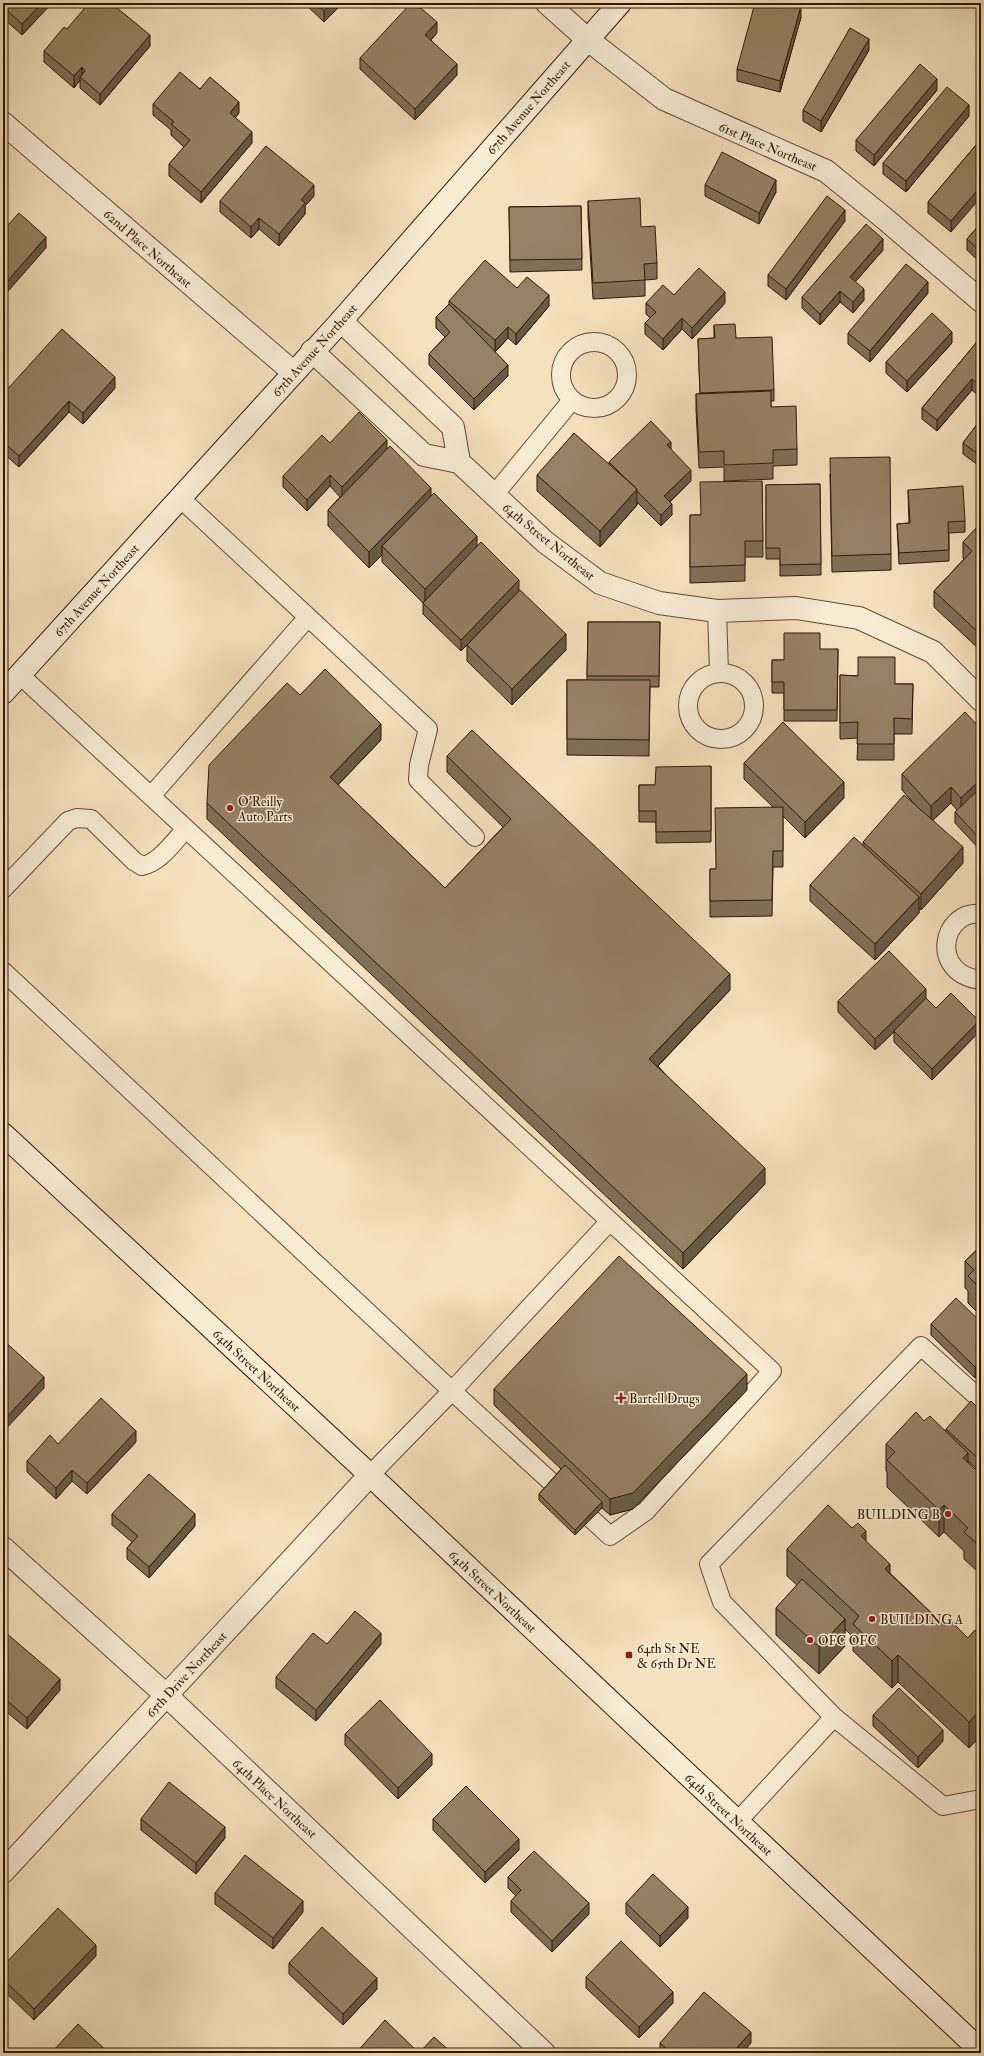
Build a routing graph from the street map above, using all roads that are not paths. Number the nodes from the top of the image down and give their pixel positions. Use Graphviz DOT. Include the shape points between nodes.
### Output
graph roads {
  1 [pos="547,3"];
  2 [pos="620,3"];
  3 [pos="587,39"];
  4 [pos="3,123"];
  5 [pos="981,301"];
  6 [pos="341,321"];
  7 [pos="312,352"];
  8 [pos="293,372"];
  9 [pos="572,400"];
  10 [pos="459,462"];
  11 [pos="494,495"];
  12 [pos="180,498"];
  13 [pos="717,611"];
  14 [pos="308,617"];
  15 [pos="719,672"];
  16 [pos="20,675"];
  17 [pos="3,693"];
  18 [pos="981,700"];
  19 [pos="151,796"];
  20 [pos="186,829"];
  21 [pos="475,837"];
  22 [pos="3,889"];
  23 [pos="981,914"];
  24 [pos="3,971"];
  25 [pos="981,980"];
  26 [pos="3,1134"];
  27 [pos="610,1221"];
  28 [pos="452,1391"];
  29 [pos="981,1400"];
  30 [pos="370,1475"];
  31 [pos="3,1548"];
  32 [pos="166,1695"];
  33 [pos="834,1717"];
  34 [pos="981,1799"];
  35 [pos="737,1822"];
  36 [pos="3,1872"];
  37 [pos="981,2051"];
  38 [pos="544,2053"];
  1 -- 3 [label="street, 61st Place Northeast"];
  2 -- 3 [label="street, 67th Avenue Northeast"];
  3 -- 5 [label="street, 61st Place Northeast" via="664,100 826,171"];
  3 -- 6 [label="street, 67th Avenue Northeast"];
  4 -- 8 [label="street, 62nd Place Northeast"];
  6 -- 7 [label="street, 67th Avenue Northeast"];
  6 -- 10 [label="street" via="453,427"];
  7 -- 8 [label="street, 67th Avenue Northeast"];
  7 -- 10 [label="street" via="424,455"];
  8 -- 12 [label="street, 67th Avenue Northeast"];
  9 -- 11 [label="lane"];
  10 -- 11 [label="street, 64th Street Northeast"];
  11 -- 13 [label="street, 64th Street Northeast" via="545,542 600,583 659,603"];
  12 -- 14 [label="lane"];
  12 -- 16 [label="street, 67th Avenue Northeast"];
  13 -- 15 [label="lane"];
  13 -- 18 [label="street, 64th Street Northeast" via="796,608 859,618 932,652"];
  14 -- 19 [label="lane"];
  14 -- 21 [label="lane" via="428,729 418,780"];
  16 -- 17 [label="street, 67th Avenue Northeast"];
  16 -- 19 [label="lane"];
  19 -- 20 [label="lane"];
  20 -- 22 [label="lane" via="151,864 142,866 91,819 76,818 68,821"];
  20 -- 27 [label="lane"];
  23 -- 25 [label="lane" via="964,917 954,925 947,936 946,949 949,961 957,972 968,979"];
  24 -- 28 [label="lane"];
  26 -- 30 [label="street, 64th Street Northeast"];
  27 -- 28 [label="lane"];
  27 -- 28 [label="lane" via="772,1371 646,1511 610,1536"];
  28 -- 30 [label="lane"];
  29 -- 33 [label="lane" via="921,1346 709,1564 722,1602"];
  30 -- 32 [label="street, 65th Drive Northeast"];
  30 -- 35 [label="street, 64th Street Northeast"];
  31 -- 32 [label="street, 64th Place Northeast"];
  32 -- 36 [label="street, 65th Drive Northeast"];
  32 -- 38 [label="street, 64th Place Northeast"];
  33 -- 34 [label="lane" via="943,1806"];
  33 -- 35 [label="lane"];
  35 -- 37 [label="street, 64th Street Northeast"];
}
